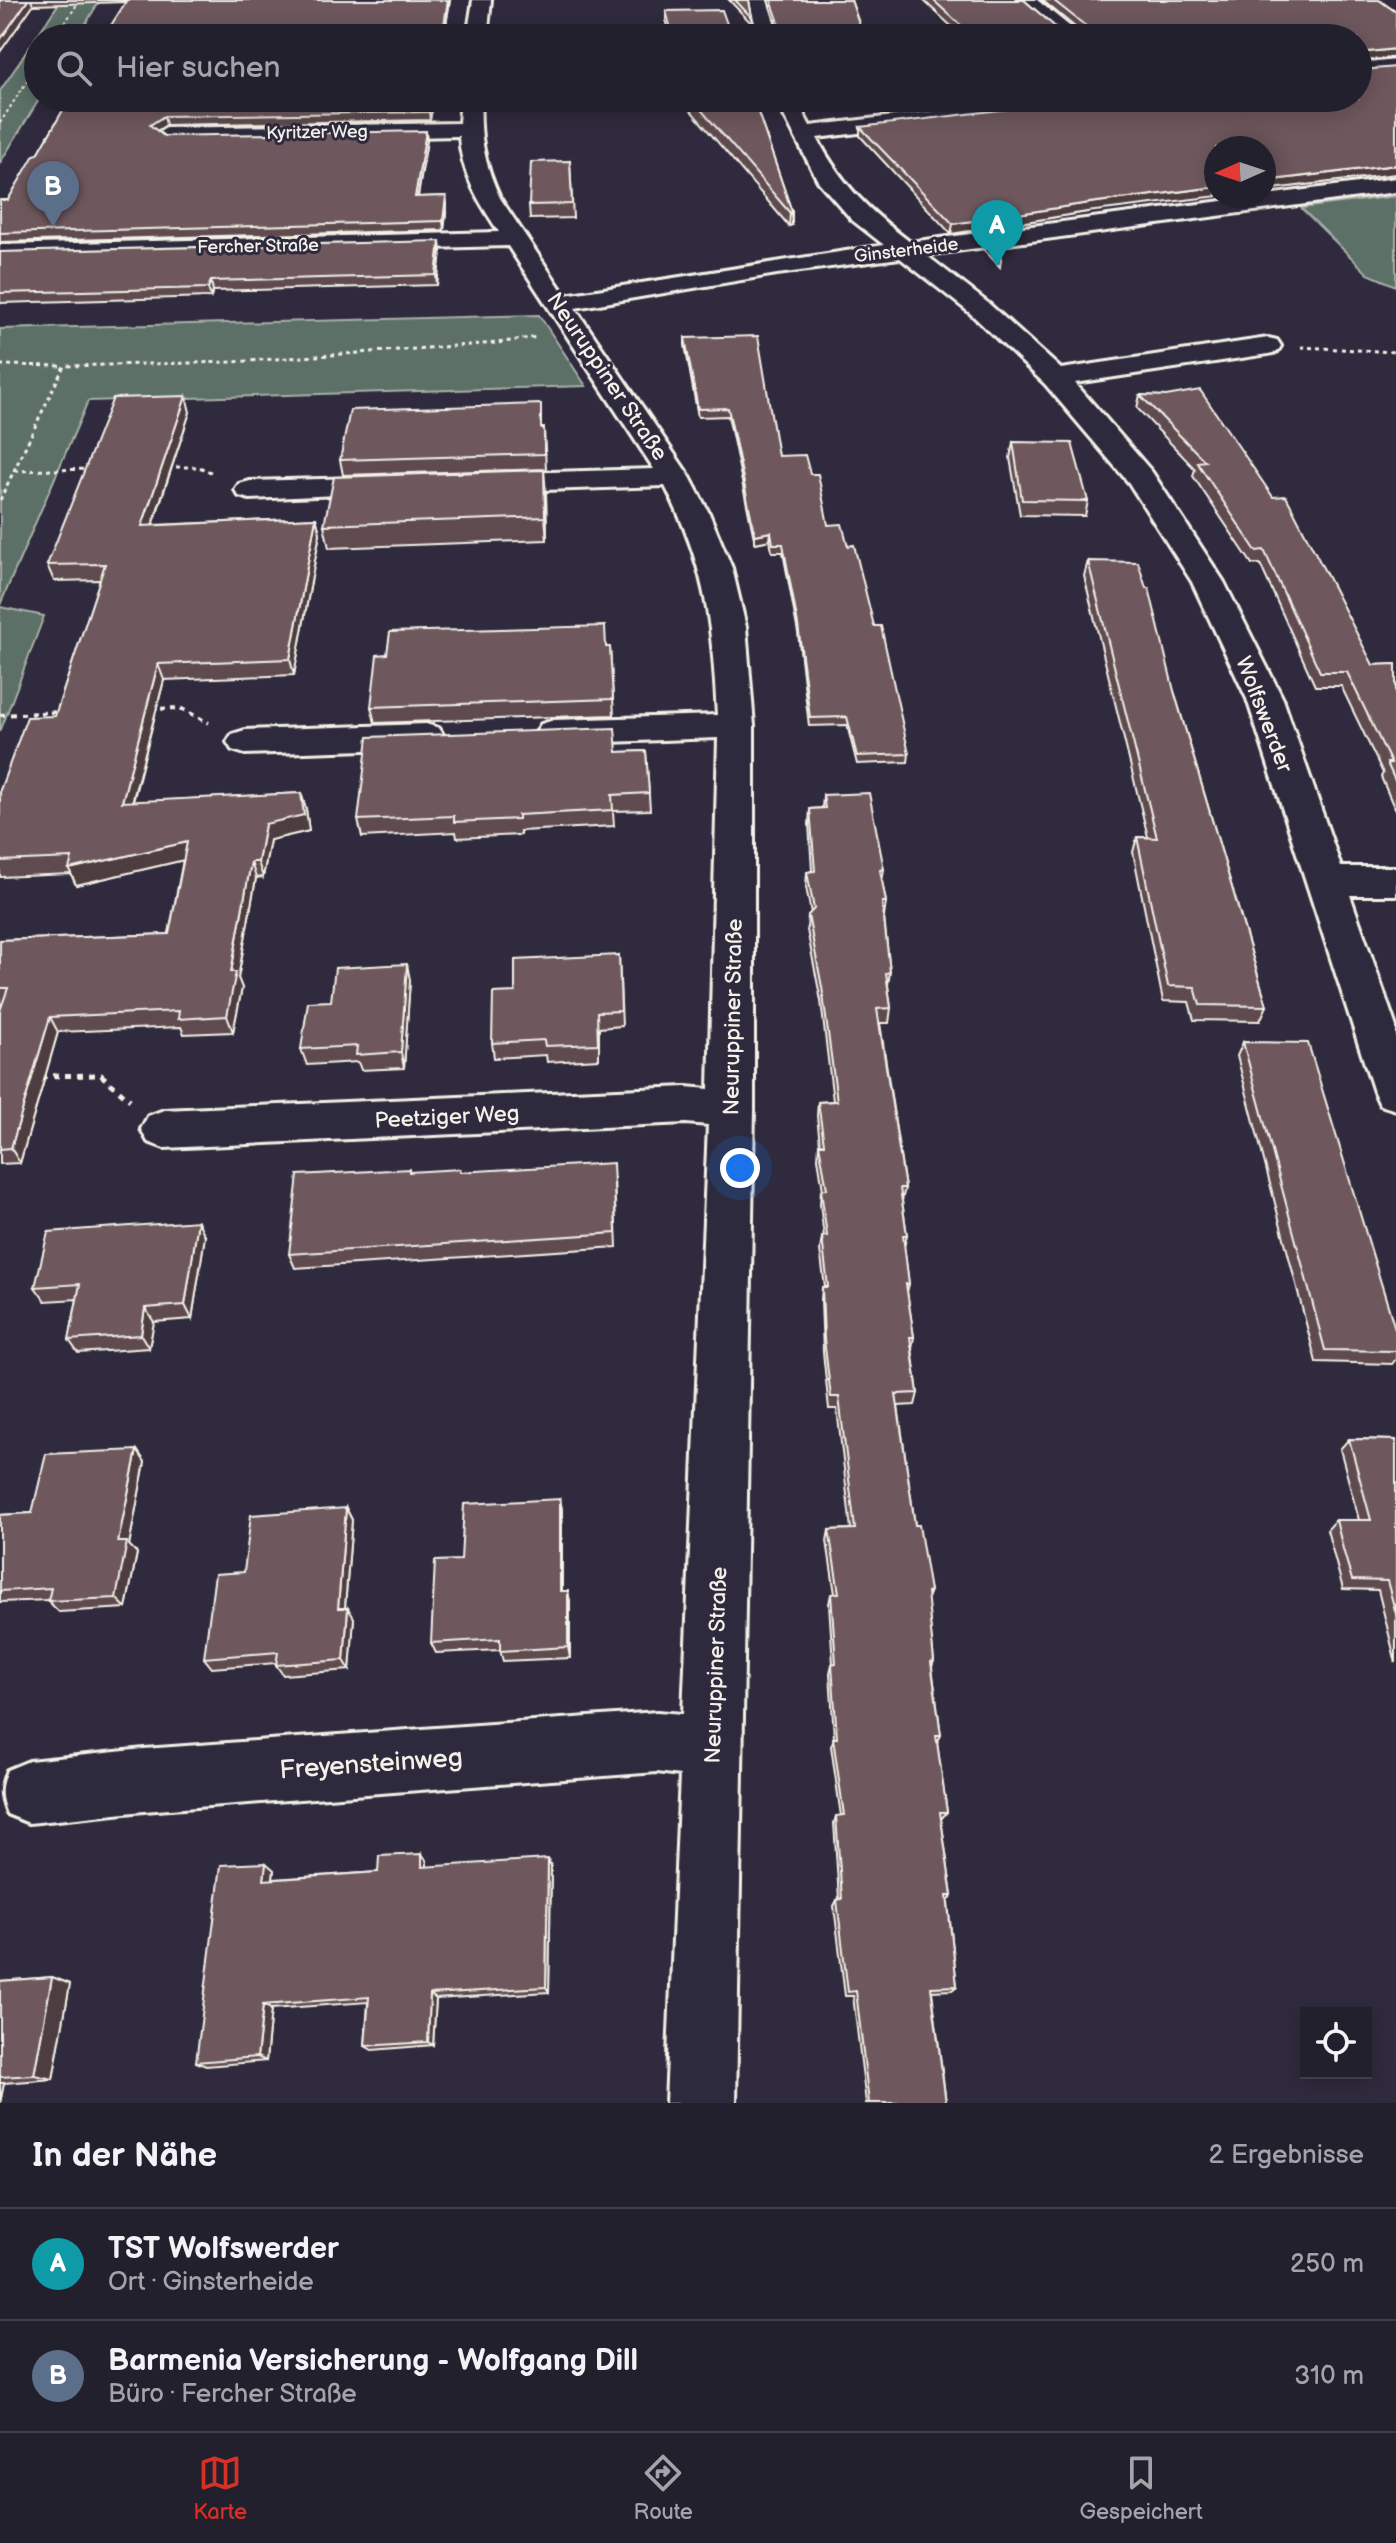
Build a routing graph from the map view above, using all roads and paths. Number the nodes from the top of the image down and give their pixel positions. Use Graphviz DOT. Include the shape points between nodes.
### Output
graph roads {
  1 [pos="80,0"];
  2 [pos="482,0"];
  3 [pos="758,0"];
  4 [pos="1026,0"];
  5 [pos="64,24"];
  6 [pos="479,24"];
  7 [pos="765,24"];
  8 [pos="1056,24"];
  9 [pos="1396,66"];
  10 [pos="1372,69"];
  11 [pos="24,86"];
  12 [pos="470,112"];
  13 [pos="792,112"];
  14 [pos="979,112"];
  15 [pos="0,123"];
  16 [pos="468,129"];
  17 [pos="802,133"];
  18 [pos="166,135"];
  19 [pos="1396,185"];
  20 [pos="515,239"];
  21 [pos="903,250"];
  22 [pos="0,252"];
  23 [pos="561,303"];
  24 [pos="542,337"];
  25 [pos="1268,346"];
  26 [pos="1396,352"];
  27 [pos="0,365"];
  28 [pos="64,366"];
  29 [pos="1055,378"];
  30 [pos="168,467"];
  31 [pos="105,469"];
  32 [pos="15,471"];
  33 [pos="675,477"];
  34 [pos="464,483"];
  35 [pos="418,485"];
  36 [pos="250,490"];
  37 [pos="1,496"];
  38 [pos="150,709"];
  39 [pos="75,712"];
  40 [pos="0,715"];
  41 [pos="736,726"];
  42 [pos="519,733"];
  43 [pos="456,735"];
  44 [pos="245,742"];
  45 [pos="1324,881"];
  46 [pos="1396,881"];
  47 [pos="29,1076"];
  48 [pos="1396,1092"];
  49 [pos="731,1109"];
  50 [pos="164,1129"];
  51 [pos="712,1748"];
  52 [pos="29,1792"];
  53 [pos="701,2103"];
  1 -- 5 [label="path"];
  2 -- 6 [label="street"];
  3 -- 7 [label="street"];
  4 -- 8 [label="street"];
  9 -- 10 [label="street"];
  11 -- 15 [label="path"];
  12 -- 16 [label="street, Neuruppiner Straße"];
  13 -- 17 [label="street, Wolfswerder"];
  14 -- 17 [label="street"];
  16 -- 18 [label="street, Kyritzer Weg"];
  16 -- 20 [label="street, Neuruppiner Straße" via="471,161"];
  17 -- 21 [label="street, Wolfswerder" via="860,215"];
  19 -- 21 [label="street, Ginsterheide"];
  20 -- 22 [label="street, Fercher Straße"];
  20 -- 23 [label="street, Neuruppiner Straße"];
  21 -- 23 [label="street, Ginsterheide"];
  21 -- 29 [label="street, Wolfswerder" via="979,308"];
  23 -- 33 [label="street, Neuruppiner Straße"];
  24 -- 28 [label="path" via="233,362"];
  25 -- 26 [label="path"];
  25 -- 29 [label="street"];
  27 -- 28 [label="path"];
  28 -- 32 [label="path"];
  29 -- 45 [label="street, Wolfswerder" via="1141,478 1208,582 1265,699"];
  30 -- 36 [label="path" via="199,467"];
  31 -- 32 [label="path"];
  32 -- 37 [label="path"];
  33 -- 34 [label="street"];
  33 -- 41 [label="street, Neuruppiner Straße" via="716,568 729,627"];
  35 -- 36 [label="street"];
  38 -- 44 [label="path" via="180,708"];
  39 -- 40 [label="path"];
  41 -- 42 [label="street"];
  41 -- 49 [label="street, Neuruppiner Straße"];
  43 -- 44 [label="street"];
  45 -- 46 [label="street"];
  45 -- 48 [label="street, Wolfswerder"];
  47 -- 50 [label="path" via="101,1075"];
  49 -- 50 [label="street, Peetziger Weg" via="686,1105"];
  49 -- 51 [label="street, Neuruppiner Straße"];
  51 -- 52 [label="street, Freyensteinweg" via="657,1742"];
  51 -- 53 [label="street, Neuruppiner Straße"];
}
